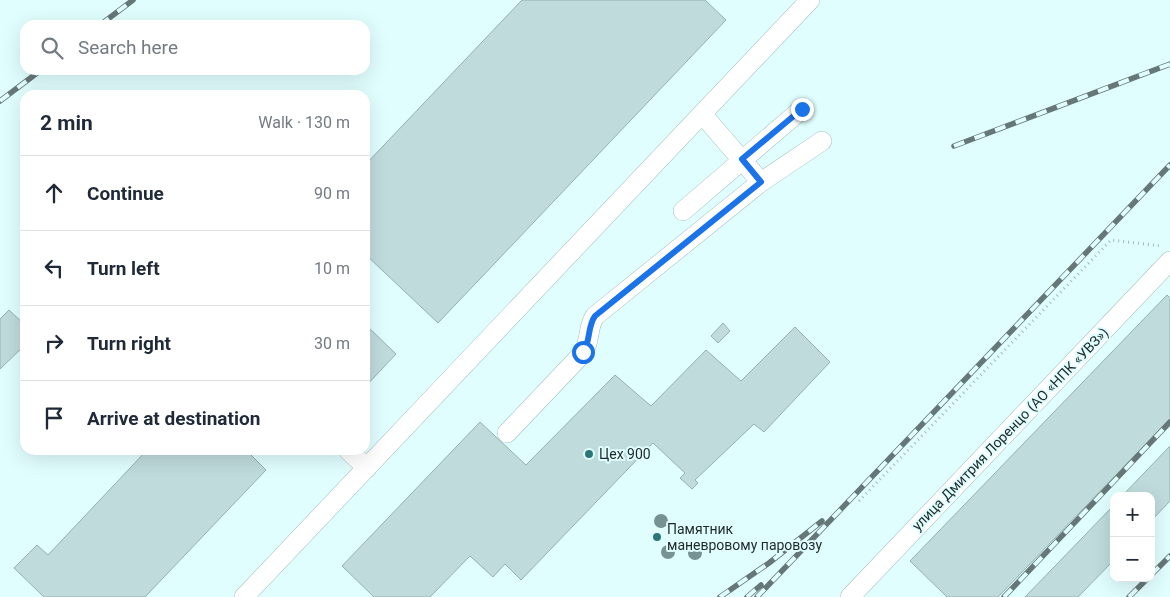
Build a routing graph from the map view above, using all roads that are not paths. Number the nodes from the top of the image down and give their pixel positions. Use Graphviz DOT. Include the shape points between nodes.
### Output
graph roads {
  1 [pos="810,0"];
  2 [pos="802,109"];
  3 [pos="702,114"];
  4 [pos="822,141"];
  5 [pos="742,159"];
  6 [pos="761,182"];
  7 [pos="683,211"];
  8 [pos="1167,254"];
  9 [pos="506,434"];
  10 [pos="353,455"];
  11 [pos="367,468"];
  12 [pos="244,597"];
  13 [pos="850,597"];
  1 -- 3 [label="lane"];
  2 -- 5 [label="lane"];
  3 -- 5 [label="lane"];
  3 -- 11 [label="lane"];
  4 -- 6 [label="lane"];
  5 -- 6 [label="lane"];
  5 -- 7 [label="lane"];
  6 -- 9 [label="lane" via="595,316 590,326 588,346"];
  8 -- 13 [label="lane, улица Дмитрия Лоренцо (АО «НПК «УВЗ»)"];
  10 -- 11 [label="lane"];
  11 -- 12 [label="lane"];
}
